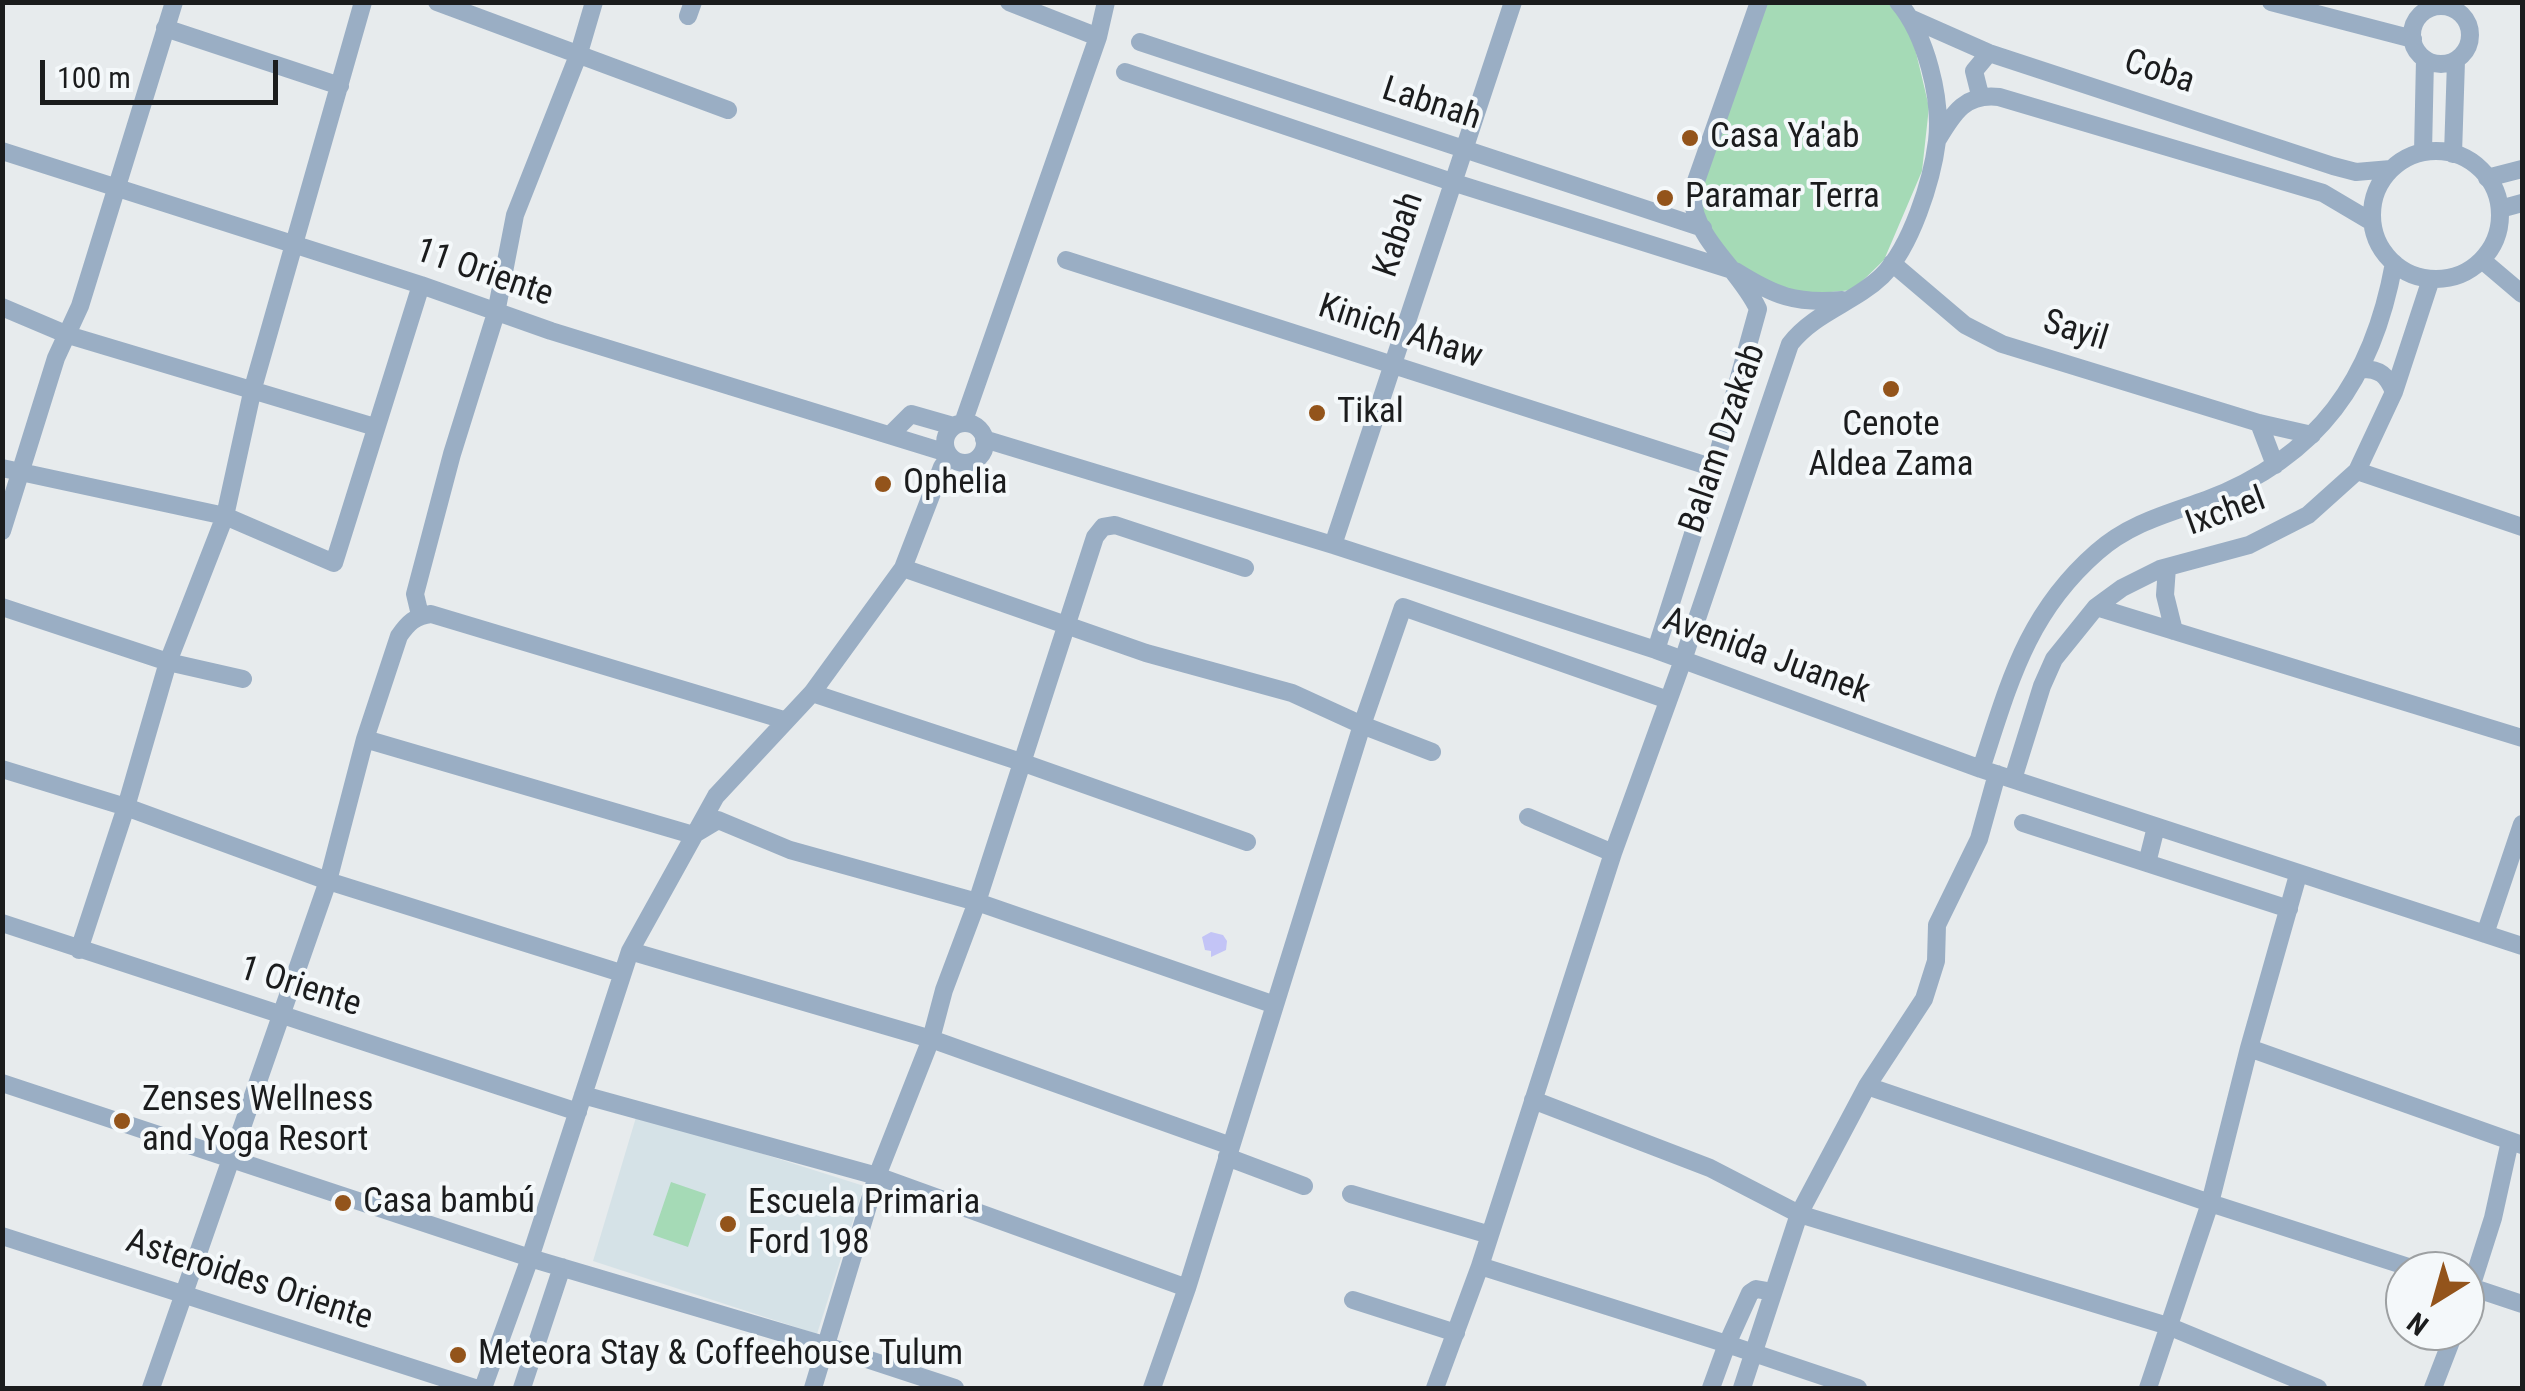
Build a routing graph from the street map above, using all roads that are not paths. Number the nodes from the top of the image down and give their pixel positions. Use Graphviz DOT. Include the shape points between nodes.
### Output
graph roads {
  1 [pos="174,2"];
  2 [pos="363,2"];
  3 [pos="437,2"];
  4 [pos="594,2"];
  5 [pos="1009,2"];
  6 [pos="1513,2"];
  7 [pos="1898,2"];
  8 [pos="1105,3"];
  9 [pos="1759,3"];
  10 [pos="2278,4"];
  11 [pos="2445,4"];
  12 [pos="1912,19"];
  13 [pos="165,28"];
  14 [pos="1098,37"];
  15 [pos="2412,39"];
  16 [pos="1140,42"];
  17 [pos="579,53"];
  18 [pos="1988,53"];
  19 [pos="2424,59"];
  20 [pos="2456,60"];
  21 [pos="1125,72"];
  22 [pos="340,86"];
  23 [pos="1980,95"];
  24 [pos="728,110"];
  25 [pos="1938,139"];
  26 [pos="1463,150"];
  27 [pos="2,151"];
  28 [pos="2423,152"];
  29 [pos="2453,154"];
  30 [pos="2391,169"];
  31 [pos="2522,169"];
  32 [pos="2488,178"];
  33 [pos="1452,182"];
  34 [pos="116,189"];
  35 [pos="2522,203"];
  36 [pos="2500,209"];
  37 [pos="2372,222"];
  38 [pos="1702,228"];
  39 [pos="293,247"];
  40 [pos="1066,260"];
  41 [pos="2482,260"];
  42 [pos="1892,263"];
  43 [pos="2394,263"];
  44 [pos="1735,271"];
  45 [pos="2431,279"];
  46 [pos="420,285"];
  47 [pos="2522,294"];
  48 [pos="1848,299"];
  49 [pos="2,308"];
  50 [pos="496,313"];
  51 [pos="68,335"];
  52 [pos="1391,365"];
  53 [pos="2362,369"];
  54 [pos="253,388"];
  55 [pos="2394,392"];
  56 [pos="2259,422"];
  57 [pos="958,425"];
  58 [pos="375,426"];
  59 [pos="890,435"];
  60 [pos="2312,435"];
  61 [pos="984,440"];
  62 [pos="948,454"];
  63 [pos="2275,466"];
  64 [pos="1714,468"];
  65 [pos="11,470"];
  66 [pos="2358,471"];
  67 [pos="226,516"];
  68 [pos="2522,528"];
  69 [pos="2,531"];
  70 [pos="1333,545"];
  71 [pos="2167,567"];
  72 [pos="903,568"];
  73 [pos="1245,568"];
  74 [pos="2096,607"];
  75 [pos="2,608"];
  76 [pos="420,615"];
  77 [pos="2039,620"];
  78 [pos="1066,626"];
  79 [pos="2174,631"];
  80 [pos="2068,638"];
  81 [pos="1656,650"];
  82 [pos="1683,660"];
  83 [pos="168,662"];
  84 [pos="243,679"];
  85 [pos="812,694"];
  86 [pos="1668,700"];
  87 [pos="784,720"];
  88 [pos="1362,725"];
  89 [pos="2522,738"];
  90 [pos="366,739"];
  91 [pos="1432,752"];
  92 [pos="1022,762"];
  93 [pos="2,769"];
  94 [pos="1997,774"];
  95 [pos="126,807"];
  96 [pos="1528,817"];
  97 [pos="2022,823"];
  98 [pos="2522,824"];
  99 [pos="2156,827"];
  100 [pos="693,835"];
  101 [pos="1247,842"];
  102 [pos="1613,852"];
  103 [pos="2146,863"];
  104 [pos="2298,875"];
  105 [pos="328,881"];
  106 [pos="977,902"];
  107 [pos="2289,909"];
  108 [pos="2,923"];
  109 [pos="2486,934"];
  110 [pos="2522,946"];
  111 [pos="79,950"];
  112 [pos="630,951"];
  113 [pos="621,973"];
  114 [pos="1275,1005"];
  115 [pos="278,1015"];
  116 [pos="931,1039"];
  117 [pos="2249,1048"];
  118 [pos="2,1084"];
  119 [pos="1867,1086"];
  120 [pos="1533,1100"];
  121 [pos="581,1103"];
  122 [pos="2516,1143"];
  123 [pos="1229,1152"];
  124 [pos="232,1161"];
  125 [pos="877,1176"];
  126 [pos="1304,1186"];
  127 [pos="1351,1194"];
  128 [pos="2210,1204"];
  129 [pos="1799,1214"];
  130 [pos="1490,1235"];
  131 [pos="2,1236"];
  132 [pos="2481,1251"];
  133 [pos="530,1258"];
  134 [pos="2385,1259"];
  135 [pos="1480,1266"];
  136 [pos="562,1267"];
  137 [pos="1187,1288"];
  138 [pos="2485,1291"];
  139 [pos="1773,1292"];
  140 [pos="182,1294"];
  141 [pos="1353,1300"];
  142 [pos="2522,1304"];
  143 [pos="2168,1326"];
  144 [pos="1456,1333"];
  145 [pos="1727,1344"];
  146 [pos="827,1346"];
  147 [pos="2447,1351"];
  148 [pos="1754,1353"];
  149 [pos="151,1388"];
  150 [pos="479,1388"];
  151 [pos="522,1388"];
  152 [pos="813,1388"];
  153 [pos="955,1388"];
  154 [pos="1152,1388"];
  155 [pos="1435,1388"];
  156 [pos="1711,1388"];
  157 [pos="1742,1388"];
  158 [pos="1858,1388"];
  159 [pos="2148,1388"];
  160 [pos="2318,1388"];
  161 [pos="2433,1388"];
  1 -- 13 [label="street"];
  2 -- 22 [label="street"];
  3 -- 17 [label="street"];
  4 -- 17 [label="street"];
  5 -- 14 [label="street"];
  6 -- 26 [label="street, Kabah"];
  7 -- 12 [label="street, Balam Dzakab"];
  8 -- 14 [label="street"];
  9 -- 38 [label="street" via="1695,184 1693,206"];
  10 -- 15 [label="street"];
  11 -- 15 [label="street" via="2418,17"];
  11 -- 20 [label="street" via="2460,13 2470,34"];
  12 -- 18 [label="street, Coba"];
  12 -- 25 [label="street, Balam Dzakab" via="1930,65"];
  13 -- 22 [label="street"];
  13 -- 34 [label="street"];
  14 -- 57 [label="street"];
  15 -- 19 [label="street"];
  16 -- 26 [label="street, Labnah"];
  17 -- 24 [label="street"];
  17 -- 50 [label="street" via="516,215"];
  18 -- 23 [label="street" via="1974,71"];
  18 -- 30 [label="street, Coba" via="2332,166"];
  19 -- 20 [label="street"];
  19 -- 28 [label="street"];
  20 -- 29 [label="street"];
  21 -- 33 [label="street"];
  22 -- 39 [label="street"];
  23 -- 25 [label="street" via="1950,118"];
  23 -- 37 [label="street" via="2323,193"];
  25 -- 42 [label="street, Balam Dzakab" via="1914,224"];
  26 -- 33 [label="street, Kabah"];
  26 -- 38 [label="street, Labnah"];
  27 -- 34 [label="street, 11 Oriente"];
  28 -- 29 [label="street"];
  28 -- 30 [label="street"];
  29 -- 32 [label="street"];
  30 -- 37 [label="street" via="2376,193"];
  31 -- 32 [label="street"];
  32 -- 36 [label="street"];
  33 -- 44 [label="street"];
  33 -- 52 [label="street, Kabah"];
  34 -- 39 [label="street, 11 Oriente"];
  34 -- 51 [label="street"];
  35 -- 36 [label="street"];
  36 -- 41 [label="street" via="2496,236"];
  37 -- 43 [label="street"];
  38 -- 44 [label="street"];
  39 -- 46 [label="street, 11 Oriente"];
  39 -- 54 [label="street"];
  40 -- 52 [label="street, Kinich Ahaw"];
  41 -- 45 [label="street" via="2458,275"];
  41 -- 47 [label="street"];
  42 -- 48 [label="street, Balam Dzakab"];
  42 -- 56 [label="street, Sayil" via="1965,325 2002,344"];
  43 -- 45 [label="street"];
  43 -- 53 [label="street" via="2385,313"];
  44 -- 48 [label="street" via="1790,299"];
  44 -- 64 [label="street" via="1758,309"];
  45 -- 55 [label="street, Ixchel"];
  46 -- 50 [label="street, 11 Oriente"];
  46 -- 58 [label="street"];
  48 -- 82 [label="street, Balam Dzakab" via="1790,344"];
  49 -- 51 [label="street"];
  50 -- 59 [label="street, 11 Oriente"];
  50 -- 76 [label="street" via="415,594"];
  51 -- 54 [label="street"];
  51 -- 65 [label="street"];
  52 -- 64 [label="street, Kinich Ahaw"];
  52 -- 70 [label="street, Kabah"];
  53 -- 55 [label="street" via="2382,372"];
  53 -- 60 [label="street"];
  54 -- 58 [label="street"];
  54 -- 67 [label="street"];
  55 -- 66 [label="street, Ixchel"];
  56 -- 60 [label="street, Sayil"];
  56 -- 63 [label="street"];
  57 -- 59 [label="street" via="911,414"];
  57 -- 61 [label="street" via="978,428"];
  57 -- 62 [label="street" via="946,437"];
  58 -- 67 [label="street" via="334,562"];
  59 -- 62 [label="street, 11 Oriente"];
  60 -- 63 [label="street"];
  61 -- 62 [label="street" via="973,462"];
  61 -- 70 [label="street, Avenida Juanek"];
  62 -- 72 [label="street"];
  63 -- 77 [label="street" via="2138,523 2098,551"];
  64 -- 81 [label="street"];
  65 -- 67 [label="street"];
  65 -- 69 [label="street"];
  66 -- 68 [label="street"];
  66 -- 71 [label="street, Ixchel" via="2308,515 2249,545"];
  67 -- 83 [label="street"];
  70 -- 81 [label="street, Avenida Juanek"];
  71 -- 74 [label="street, Ixchel"];
  71 -- 79 [label="street" via="2165,595"];
  72 -- 78 [label="street"];
  72 -- 85 [label="street"];
  73 -- 78 [label="street" via="1109,524 1095,537"];
  74 -- 79 [label="street"];
  74 -- 80 [label="street, Ixchel"];
  75 -- 83 [label="street"];
  76 -- 87 [label="street"];
  76 -- 90 [label="street" via="399,636"];
  77 -- 80 [label="street"];
  77 -- 94 [label="street" via="2020,651"];
  78 -- 88 [label="street" via="1292,693"];
  78 -- 92 [label="street"];
  79 -- 89 [label="street"];
  80 -- 94 [label="street, Ixchel"];
  81 -- 82 [label="street, Avenida Juanek"];
  82 -- 86 [label="street, Balam Dzakab"];
  82 -- 94 [label="street, Avenida Juanek"];
  83 -- 84 [label="street"];
  83 -- 95 [label="street"];
  85 -- 87 [label="street"];
  85 -- 92 [label="street"];
  86 -- 88 [label="street" via="1402,607"];
  86 -- 102 [label="street, Balam Dzakab"];
  87 -- 100 [label="street" via="716,796"];
  88 -- 91 [label="street"];
  88 -- 114 [label="street"];
  90 -- 100 [label="street"];
  90 -- 105 [label="street"];
  92 -- 101 [label="street"];
  92 -- 106 [label="street"];
  93 -- 95 [label="street"];
  94 -- 99 [label="street, Avenida Juanek"];
  94 -- 119 [label="street" via="1983,828 1937,925 1936,961 1924,999"];
  95 -- 105 [label="street"];
  95 -- 111 [label="street"];
  96 -- 102 [label="street"];
  97 -- 103 [label="street"];
  98 -- 109 [label="street"];
  99 -- 103 [label="street"];
  99 -- 104 [label="street, Avenida Juanek"];
  100 -- 106 [label="street" via="718,820 790,850"];
  100 -- 112 [label="street"];
  102 -- 120 [label="street, Balam Dzakab"];
  103 -- 107 [label="street"];
  104 -- 107 [label="street"];
  104 -- 109 [label="street, Avenida Juanek"];
  105 -- 113 [label="street"];
  105 -- 115 [label="street"];
  106 -- 114 [label="street"];
  106 -- 116 [label="street"];
  107 -- 117 [label="street"];
  108 -- 111 [label="street, 1 Oriente"];
  109 -- 110 [label="street, Avenida Juanek"];
  111 -- 115 [label="street, 1 Oriente"];
  112 -- 113 [label="street"];
  112 -- 116 [label="street"];
  113 -- 121 [label="street"];
  114 -- 123 [label="street"];
  115 -- 121 [label="street, 1 Oriente"];
  115 -- 124 [label="street"];
  116 -- 123 [label="street"];
  116 -- 125 [label="street"];
  117 -- 122 [label="street"];
  117 -- 128 [label="street"];
  118 -- 124 [label="street"];
  119 -- 128 [label="street"];
  119 -- 129 [label="street"];
  120 -- 129 [label="street" via="1710,1168"];
  120 -- 130 [label="street, Balam Dzakab"];
  121 -- 125 [label="street, 1 Oriente"];
  121 -- 133 [label="street"];
  122 -- 132 [label="street"];
  123 -- 126 [label="street"];
  123 -- 137 [label="street"];
  124 -- 133 [label="street"];
  124 -- 140 [label="street"];
  125 -- 137 [label="street, 1 Oriente"];
  125 -- 146 [label="street"];
  127 -- 130 [label="street"];
  128 -- 134 [label="street"];
  128 -- 143 [label="street"];
  129 -- 139 [label="street"];
  129 -- 143 [label="street"];
  130 -- 135 [label="street, Balam Dzakab"];
  131 -- 140 [label="street, Asteroides Oriente"];
  133 -- 136 [label="street"];
  133 -- 150 [label="street"];
  135 -- 144 [label="street, Balam Dzakab"];
  135 -- 145 [label="street"];
  136 -- 146 [label="street"];
  136 -- 151 [label="street"];
  137 -- 154 [label="street"];
  138 -- 142 [label="street"];
  139 -- 145 [label="street" via="1750,1293"];
  139 -- 148 [label="street"];
  140 -- 149 [label="street"];
  140 -- 150 [label="street, Asteroides Oriente"];
  141 -- 144 [label="street"];
  143 -- 159 [label="street"];
  143 -- 160 [label="street"];
  144 -- 155 [label="street, Balam Dzakab"];
  145 -- 148 [label="street"];
  145 -- 156 [label="street"];
  146 -- 152 [label="street"];
  146 -- 153 [label="street"];
  147 -- 161 [label="street"];
  148 -- 157 [label="street"];
  148 -- 158 [label="street"];
}
